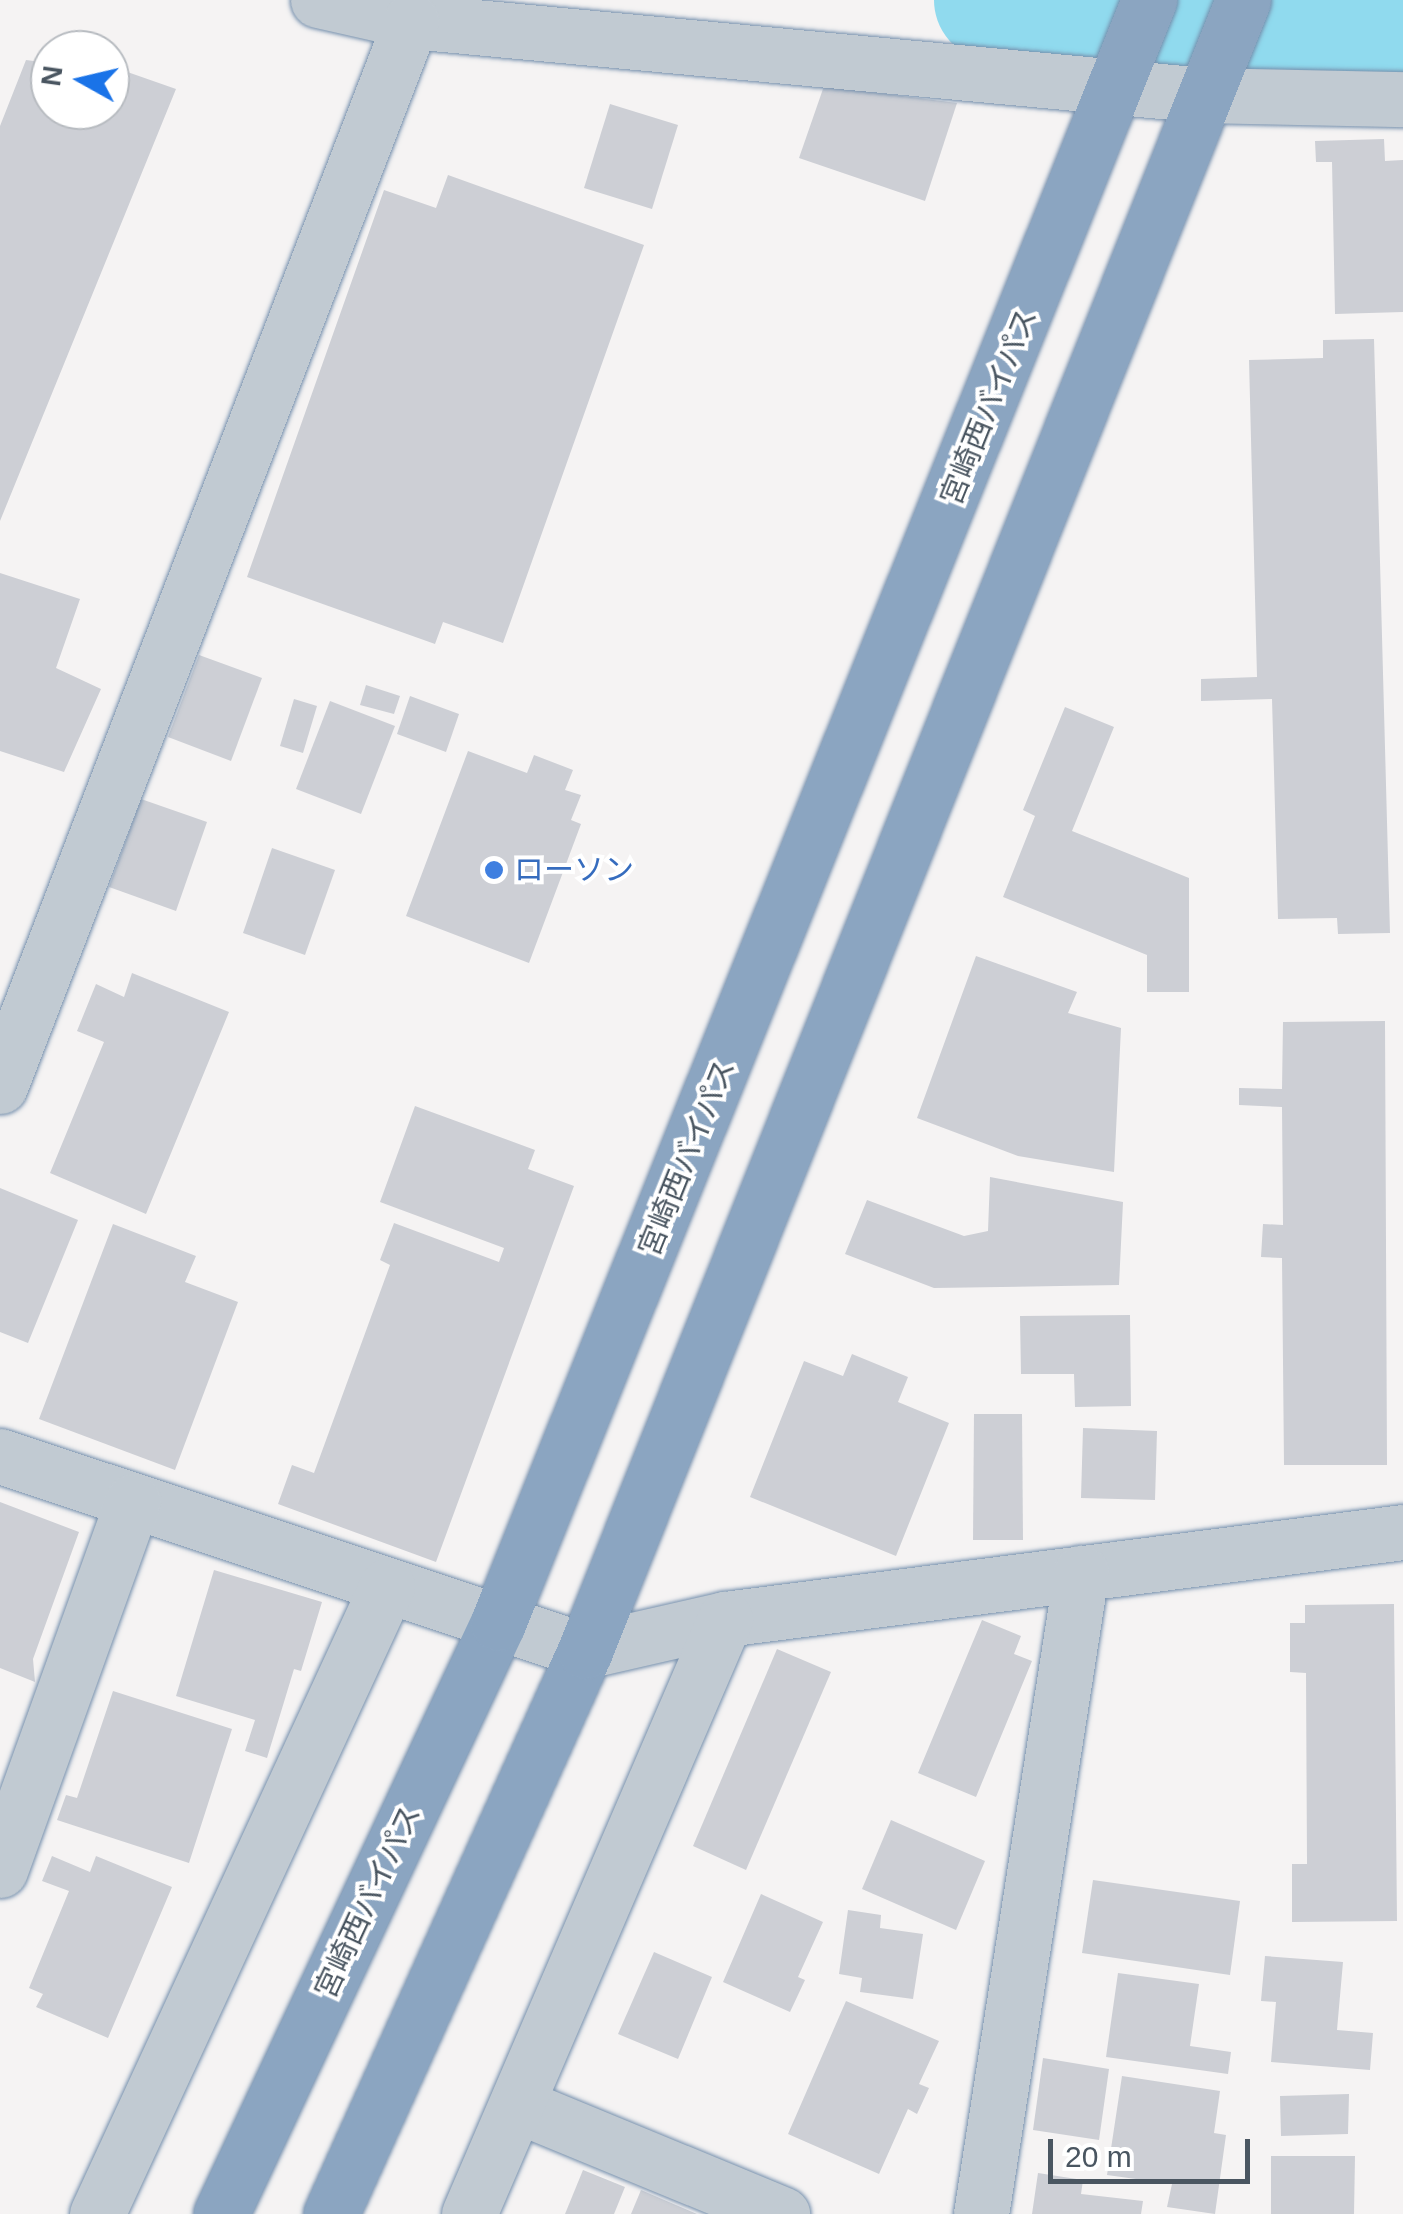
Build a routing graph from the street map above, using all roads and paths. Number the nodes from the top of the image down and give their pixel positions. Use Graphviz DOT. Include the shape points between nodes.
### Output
graph roads {
  1 [pos="318,0"];
  2 [pos="1149,0"];
  3 [pos="1243,0"];
  4 [pos="411,21"];
  5 [pos="1120,79"];
  6 [pos="1208,88"];
  7 [pos="1403,100"];
  8 [pos="0,1086"];
  9 [pos="0,1456"];
  10 [pos="133,1501"];
  11 [pos="1403,1532"];
  12 [pos="1081,1573"];
  13 [pos="387,1586"];
  14 [pos="724,1619"];
  15 [pos="498,1623"];
  16 [pos="584,1651"];
  17 [pos="0,1870"];
  18 [pos="517,2105"];
  19 [pos="97,2214"];
  20 [pos="221,2214"];
  21 [pos="331,2214"];
  22 [pos="469,2214"];
  23 [pos="782,2214"];
  24 [pos="981,2214"];
  1 -- 4 [label="street"];
  2 -- 5 [label="highway, 宮崎西バイパス"];
  3 -- 6 [label="highway"];
  4 -- 5 [label="street"];
  4 -- 8 [label="street"];
  5 -- 6 [label="street"];
  5 -- 15 [label="highway, 宮崎西バイパス"];
  6 -- 7 [label="street"];
  6 -- 16 [label="highway"];
  9 -- 10 [label="street"];
  10 -- 13 [label="street"];
  10 -- 17 [label="street"];
  11 -- 12 [label="street"];
  12 -- 14 [label="street"];
  12 -- 24 [label="street"];
  13 -- 15 [label="street"];
  13 -- 19 [label="street"];
  14 -- 16 [label="street"];
  14 -- 18 [label="street"];
  15 -- 16 [label="street"];
  15 -- 20 [label="highway, 宮崎西バイパス"];
  16 -- 21 [label="highway"];
  18 -- 22 [label="street"];
  18 -- 23 [label="street"];
}
